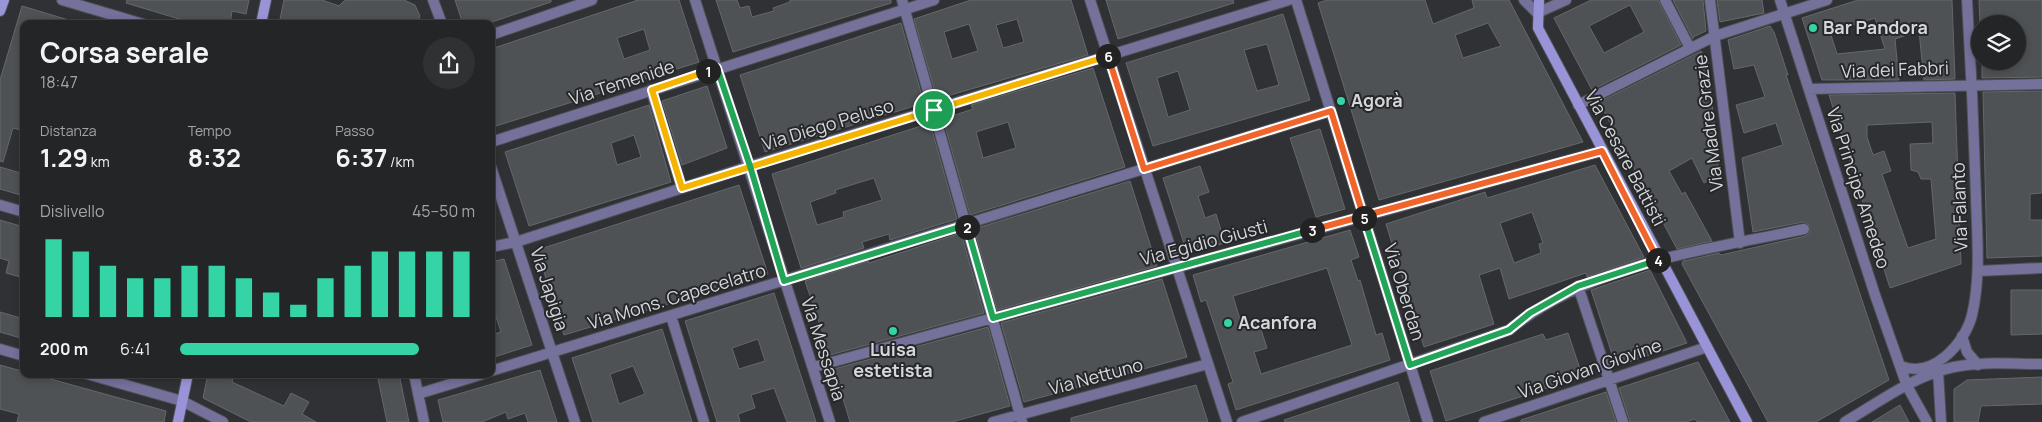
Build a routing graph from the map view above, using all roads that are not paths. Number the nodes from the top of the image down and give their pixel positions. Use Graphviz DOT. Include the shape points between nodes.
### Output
graph roads {
  1 [pos="4,0"];
  2 [pos="62,0"];
  3 [pos="266,0"];
  4 [pos="433,0"];
  5 [pos="592,0"];
  6 [pos="695,0"];
  7 [pos="934,0"];
  8 [pos="1090,0"];
  9 [pos="1289,0"];
  10 [pos="1296,0"];
  11 [pos="1524,0"];
  12 [pos="1539,0"];
  13 [pos="1566,0"];
  14 [pos="1665,0"];
  15 [pos="1710,0"];
  16 [pos="1780,0"];
  17 [pos="1827,0"];
  18 [pos="1967,0"];
  19 [pos="903,5"];
  20 [pos="0,11"];
  21 [pos="1537,13"];
  22 [pos="1784,14"];
  23 [pos="130,20"];
  24 [pos="262,20"];
  25 [pos="440,20"];
  26 [pos="495,33"];
  27 [pos="1715,36"];
  28 [pos="1690,48"];
  29 [pos="1108,56"];
  30 [pos="717,68"];
  31 [pos="1972,84"];
  32 [pos="2042,84"];
  33 [pos="1809,89"];
  34 [pos="652,90"];
  35 [pos="1578,106"];
  36 [pos="934,110"];
  37 [pos="1331,111"];
  38 [pos="495,141"];
  39 [pos="1602,151"];
  40 [pos="750,166"];
  41 [pos="1144,169"];
  42 [pos="495,179"];
  43 [pos="682,188"];
  44 [pos="0,205"];
  45 [pos="20,211"];
  46 [pos="1363,216"];
  47 [pos="966,225"];
  48 [pos="1804,229"];
  49 [pos="516,242"];
  50 [pos="1740,243"];
  51 [pos="495,246"];
  52 [pos="1660,260"];
  53 [pos="1176,268"];
  54 [pos="2042,268"];
  55 [pos="1978,271"];
  56 [pos="784,281"];
  57 [pos="1578,286"];
  58 [pos="671,316"];
  59 [pos="993,318"];
  60 [pos="1962,336"];
  61 [pos="1707,347"];
  62 [pos="0,349"];
  63 [pos="552,352"];
  64 [pos="20,355"];
  65 [pos="1208,364"];
  66 [pos="2042,364"];
  67 [pos="1410,365"];
  68 [pos="1978,365"];
  69 [pos="1900,366"];
  70 [pos="814,368"];
  71 [pos="495,370"];
  72 [pos="1938,371"];
  73 [pos="101,378"];
  74 [pos="187,378"];
  75 [pos="415,378"];
  76 [pos="470,378"];
  77 [pos="1609,379"];
  78 [pos="1907,386"];
  79 [pos="418,394"];
  80 [pos="182,401"];
  81 [pos="1021,418"];
  82 [pos="178,422"];
  83 [pos="223,422"];
  84 [pos="424,422"];
  85 [pos="574,422"];
  86 [pos="704,422"];
  87 [pos="830,422"];
  88 [pos="993,422"];
  89 [pos="1227,422"];
  90 [pos="1242,422"];
  91 [pos="1428,422"];
  92 [pos="1484,422"];
  93 [pos="1623,422"];
  94 [pos="1747,422"];
  95 [pos="1845,422"];
  96 [pos="1927,422"];
  97 [pos="1941,422"];
  1 -- 20 [label="main road"];
  2 -- 23 [label="street"];
  3 -- 24 [label="main road"];
  4 -- 25 [label="street"];
  5 -- 26 [label="street"];
  6 -- 30 [label="street, Via Messapia"];
  7 -- 19 [label="street, Via Temenide"];
  8 -- 29 [label="street"];
  9 -- 29 [label="street, Via Diego Peluso"];
  10 -- 37 [label="street, Via Oberdan"];
  11 -- 21 [label="street"];
  12 -- 21 [label="main road"];
  13 -- 21 [label="street"];
  14 -- 28 [label="street"];
  15 -- 27 [label="street, Via Madre Grazie"];
  16 -- 22 [label="street, Via Principe Amedeo"];
  17 -- 22 [label="street"];
  18 -- 31 [label="street, Via Falanto"];
  19 -- 30 [label="street, Via Temenide"];
  19 -- 36 [label="street"];
  21 -- 35 [label="main road, Via Cesare Battisti" via="1538,28"];
  22 -- 27 [label="street"];
  22 -- 33 [label="street, Via Principe Amedeo"];
  27 -- 28 [label="street"];
  27 -- 50 [label="street, Via Madre Grazie"];
  28 -- 35 [label="street"];
  29 -- 36 [label="street, Via Diego Peluso"];
  29 -- 41 [label="street"];
  30 -- 34 [label="street, Via Temenide"];
  30 -- 40 [label="street, Via Messapia"];
  31 -- 32 [label="street, Via dei Fabbri"];
  31 -- 33 [label="street, Via dei Fabbri"];
  31 -- 55 [label="street, Via Falanto"];
  33 -- 69 [label="street, Via Principe Amedeo" via="1849,219"];
  34 -- 38 [label="street, Via Temenide"];
  34 -- 43 [label="street"];
  35 -- 39 [label="main road, Via Cesare Battisti"];
  36 -- 40 [label="street, Via Diego Peluso"];
  36 -- 47 [label="street"];
  37 -- 41 [label="street, Via Mons. Capecelatro"];
  37 -- 46 [label="street, Via Oberdan"];
  39 -- 46 [label="street, Via Egidio Giusti"];
  39 -- 52 [label="main road, Via Cesare Battisti"];
  40 -- 43 [label="street, Via Diego Peluso"];
  40 -- 56 [label="street, Via Messapia"];
  41 -- 47 [label="street, Via Mons. Capecelatro"];
  41 -- 53 [label="street"];
  42 -- 49 [label="street, Via Japigia"];
  43 -- 49 [label="street, Via Diego Peluso"];
  44 -- 45 [label="street"];
  46 -- 53 [label="street, Via Egidio Giusti"];
  46 -- 67 [label="street, Via Oberdan"];
  47 -- 56 [label="street, Via Mons. Capecelatro"];
  47 -- 59 [label="street"];
  48 -- 50 [label="street"];
  49 -- 51 [label="street, Via Diego Peluso"];
  49 -- 63 [label="street, Via Japigia"];
  50 -- 52 [label="street"];
  52 -- 57 [label="street"];
  52 -- 61 [label="main road, Via Cesare Battisti"];
  53 -- 59 [label="street, Via Egidio Giusti"];
  53 -- 65 [label="street"];
  54 -- 55 [label="street"];
  55 -- 60 [label="street, Via Falanto" via="1972,316"];
  56 -- 58 [label="street, Via Mons. Capecelatro"];
  56 -- 70 [label="street, Via Messapia"];
  57 -- 67 [label="street" via="1530,313 1509,330"];
  57 -- 77 [label="street"];
  58 -- 63 [label="street, Via Mons. Capecelatro"];
  58 -- 86 [label="street"];
  59 -- 70 [label="street, Via Egidio Giusti"];
  59 -- 81 [label="street"];
  60 -- 68 [label="street" via="1967,352"];
  60 -- 69 [label="street, Via Falanto" via="1948,354 1922,370 1911,371"];
  61 -- 77 [label="street, Via Giovan Giovine"];
  61 -- 94 [label="main road, Via Cesare Battisti"];
  62 -- 64 [label="street"];
  63 -- 71 [label="street, Via Mons. Capecelatro"];
  63 -- 85 [label="street, Via Japigia"];
  65 -- 81 [label="street, Via Nettuno"];
  65 -- 89 [label="street"];
  66 -- 68 [label="street"];
  67 -- 90 [label="street"];
  67 -- 91 [label="street, Via Oberdan"];
  68 -- 72 [label="street"];
  69 -- 78 [label="street, Via Principe Amedeo"];
  70 -- 87 [label="street, Via Messapia"];
  72 -- 78 [label="street"];
  72 -- 97 [label="street"];
  73 -- 80 [label="street"];
  74 -- 80 [label="main road"];
  75 -- 79 [label="street"];
  76 -- 79 [label="street"];
  77 -- 92 [label="street, Via Giovan Giovine"];
  77 -- 93 [label="street"];
  78 -- 95 [label="street"];
  78 -- 96 [label="street, Via Principe Amedeo"];
  79 -- 84 [label="street"];
  80 -- 82 [label="main road"];
  80 -- 83 [label="street"];
  81 -- 88 [label="street, Via Nettuno"];
}
